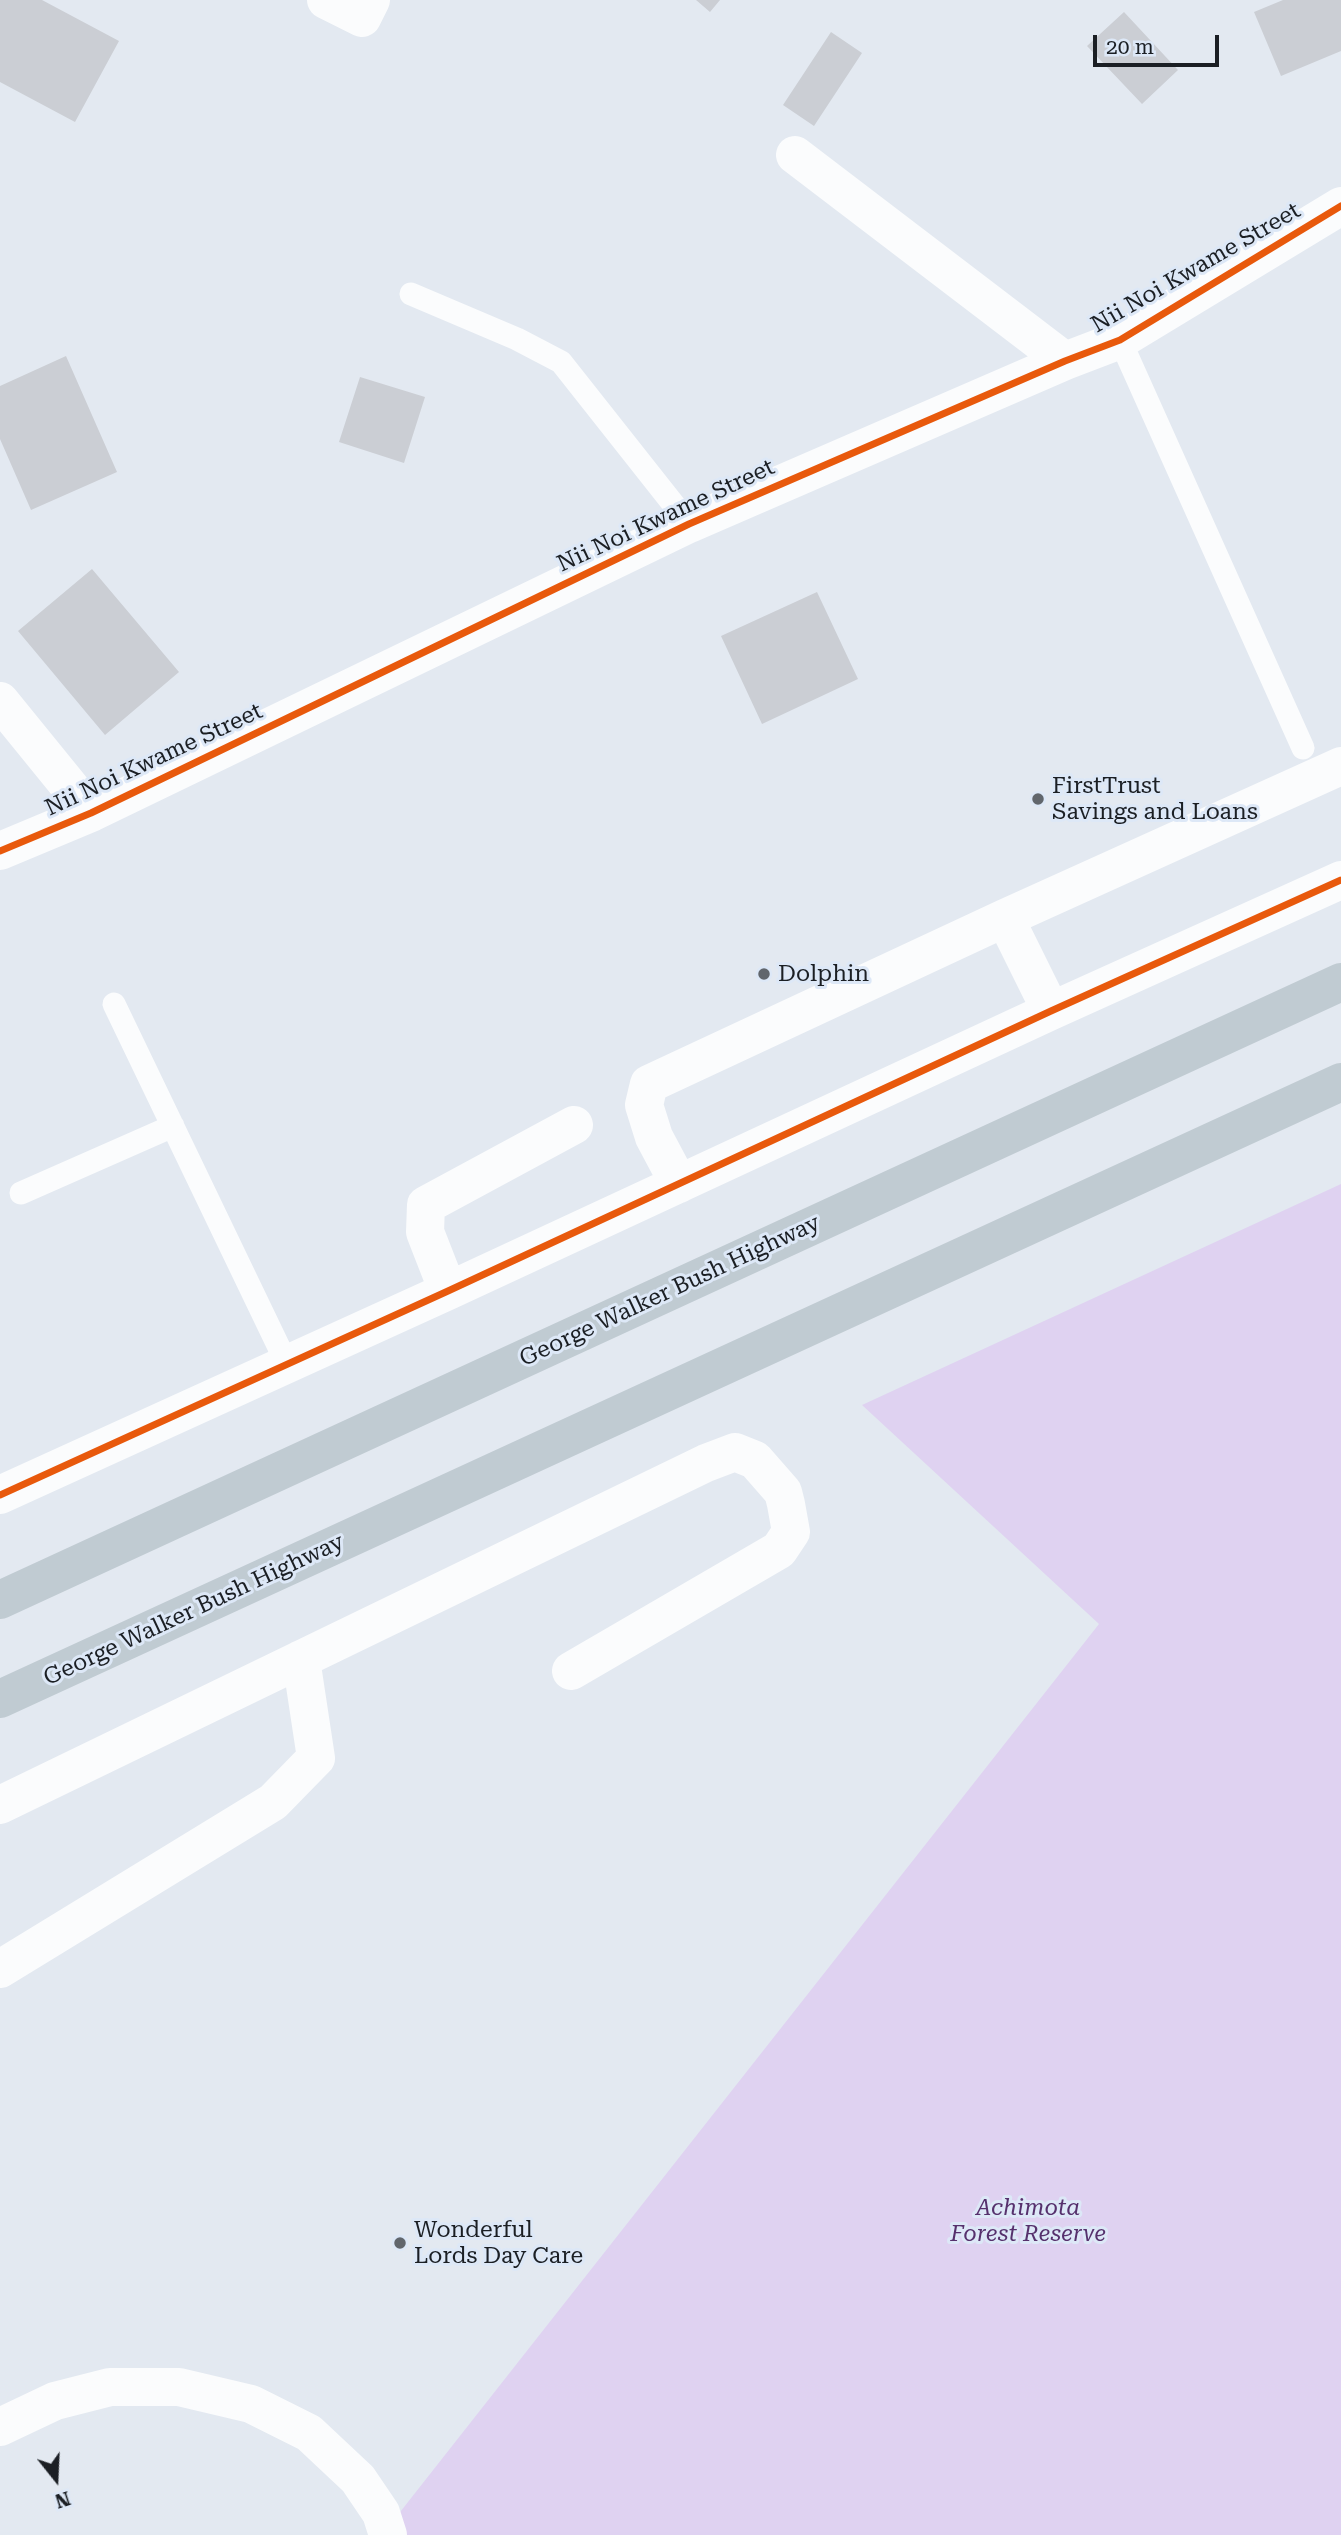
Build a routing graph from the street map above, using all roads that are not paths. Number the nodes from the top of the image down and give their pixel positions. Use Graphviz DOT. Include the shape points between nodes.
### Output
graph roads {
  1 [pos="326,0"];
  2 [pos="370,0"];
  3 [pos="795,155"];
  4 [pos="1341,206"];
  5 [pos="411,294"];
  6 [pos="1120,340"];
  7 [pos="1065,361"];
  8 [pos="689,524"];
  9 [pos="0,701"];
  10 [pos="1303,748"];
  11 [pos="1341,765"];
  12 [pos="91,813"];
  13 [pos="0,851"];
  14 [pos="1341,880"];
  15 [pos="1005,918"];
  16 [pos="1341,982"];
  17 [pos="114,1004"];
  18 [pos="1051,1010"];
  19 [pos="1341,1082"];
  20 [pos="574,1125"];
  21 [pos="173,1126"];
  22 [pos="679,1184"];
  23 [pos="21,1193"];
  24 [pos="448,1292"];
  25 [pos="288,1364"];
  26 [pos="0,1495"];
  27 [pos="0,1600"];
  28 [pos="300,1660"];
  29 [pos="571,1671"];
  30 [pos="0,1699"];
  31 [pos="0,1805"];
  32 [pos="0,1969"];
  33 [pos="0,2427"];
  34 [pos="388,2535"];
  1 -- 2 [label="street" via="362,19"];
  3 -- 7 [label="street"];
  4 -- 6 [label="street, Nii Noi Kwame Street"];
  5 -- 8 [label="lane" via="561,362"];
  6 -- 7 [label="street, Nii Noi Kwame Street"];
  6 -- 10 [label="lane"];
  7 -- 8 [label="street, Nii Noi Kwame Street"];
  8 -- 12 [label="street, Nii Noi Kwame Street"];
  9 -- 12 [label="street"];
  11 -- 15 [label="street"];
  12 -- 13 [label="street, Nii Noi Kwame Street"];
  14 -- 18 [label="street"];
  15 -- 18 [label="street"];
  15 -- 22 [label="street" via="649,1084 644,1105 654,1137"];
  16 -- 27 [label="highway, George Walker Bush Highway"];
  17 -- 21 [label="lane"];
  18 -- 22 [label="street"];
  19 -- 30 [label="highway, George Walker Bush Highway"];
  20 -- 24 [label="street" via="426,1205 425,1232"];
  21 -- 23 [label="lane"];
  21 -- 25 [label="lane"];
  22 -- 24 [label="street"];
  24 -- 25 [label="street"];
  25 -- 26 [label="street"];
  28 -- 29 [label="street" via="706,1463 735,1452 755,1460 783,1492 791,1532 779,1550"];
  28 -- 31 [label="street"];
  28 -- 32 [label="street" via="316,1758 273,1802"];
  33 -- 34 [label="street" via="55,2401 110,2387 179,2387 251,2404 309,2432 358,2479 381,2513"];
}
